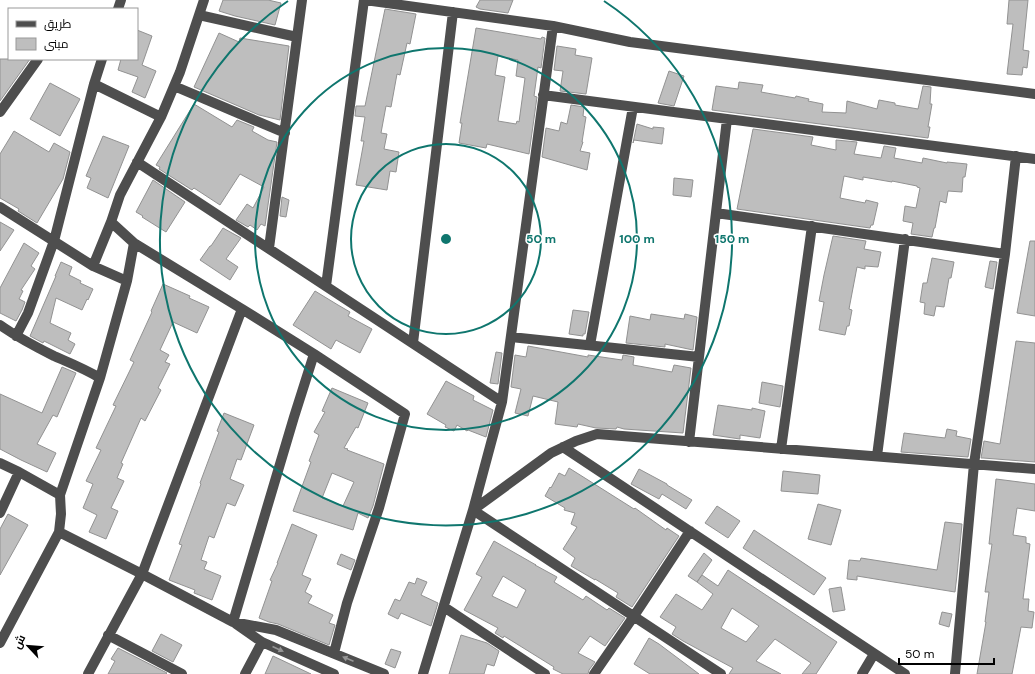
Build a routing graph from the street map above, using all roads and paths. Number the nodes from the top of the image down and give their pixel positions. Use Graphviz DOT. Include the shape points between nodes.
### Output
graph roads {
  1 [pos="204,0"];
  2 [pos="302,0"];
  3 [pos="364,0"];
  4 [pos="453,12"];
  5 [pos="199,15"];
  6 [pos="553,26"];
  7 [pos="297,37"];
  8 [pos="37,60"];
  9 [pos="102,60"];
  10 [pos="94,84"];
  11 [pos="174,86"];
  12 [pos="1035,94"];
  13 [pos="544,95"];
  14 [pos="633,107"];
  15 [pos="0,112"];
  16 [pos="161,117"];
  17 [pos="726,119"];
  18 [pos="285,133"];
  19 [pos="1016,156"];
  20 [pos="1035,159"];
  21 [pos="137,162"];
  22 [pos="0,207"];
  23 [pos="716,213"];
  24 [pos="111,222"];
  25 [pos="812,226"];
  26 [pos="905,239"];
  27 [pos="54,241"];
  28 [pos="134,243"];
  29 [pos="269,248"];
  30 [pos="1005,254"];
  31 [pos="93,266"];
  32 [pos="126,281"];
  33 [pos="326,286"];
  34 [pos="242,309"];
  35 [pos="0,325"];
  36 [pos="16,336"];
  37 [pos="511,337"];
  38 [pos="413,343"];
  39 [pos="590,345"];
  40 [pos="314,354"];
  41 [pos="699,357"];
  42 [pos="100,378"];
  43 [pos="502,402"];
  44 [pos="689,442"];
  45 [pos="564,447"];
  46 [pos="781,449"];
  47 [pos="877,456"];
  48 [pos="0,463"];
  49 [pos="974,464"];
  50 [pos="1035,468"];
  51 [pos="19,472"];
  52 [pos="60,495"];
  53 [pos="473,510"];
  54 [pos="0,512"];
  55 [pos="690,531"];
  56 [pos="59,532"];
  57 [pos="142,574"];
  58 [pos="444,607"];
  59 [pos="634,616"];
  60 [pos="233,622"];
  61 [pos="108,635"];
  62 [pos="262,642"];
  63 [pos="0,643"];
  64 [pos="334,653"];
  65 [pos="874,654"];
  66 [pos="88,674"];
  67 [pos="182,674"];
  68 [pos="245,674"];
  69 [pos="334,674"];
  70 [pos="384,674"];
  71 [pos="423,674"];
  72 [pos="545,674"];
  73 [pos="594,674"];
  74 [pos="721,674"];
  75 [pos="862,674"];
  76 [pos="905,674"];
  77 [pos="955,674"];
  1 -- 5 [label="street"];
  2 -- 7 [label="street"];
  3 -- 4 [label="street"];
  3 -- 33 [label="street"];
  4 -- 6 [label="street"];
  4 -- 38 [label="street"];
  5 -- 7 [label="street"];
  5 -- 11 [label="street"];
  6 -- 12 [label="street" via="630,42"];
  6 -- 13 [label="street"];
  7 -- 18 [label="street"];
  8 -- 15 [label="street"];
  9 -- 10 [label="street"];
  10 -- 16 [label="street"];
  10 -- 27 [label="street"];
  11 -- 16 [label="street"];
  11 -- 18 [label="street"];
  13 -- 14 [label="street"];
  13 -- 37 [label="street"];
  14 -- 17 [label="street"];
  14 -- 39 [label="street"];
  16 -- 21 [label="street"];
  17 -- 19 [label="street"];
  17 -- 23 [label="street"];
  18 -- 29 [label="street"];
  19 -- 20 [label="street"];
  19 -- 30 [label="street"];
  21 -- 24 [label="street" via="120,195"];
  21 -- 29 [label="street"];
  22 -- 27 [label="street"];
  23 -- 25 [label="street"];
  23 -- 41 [label="street"];
  24 -- 28 [label="street"];
  24 -- 31 [label="street"];
  25 -- 26 [label="street"];
  25 -- 46 [label="street"];
  26 -- 30 [label="street"];
  26 -- 47 [label="street"];
  27 -- 31 [label="street"];
  27 -- 36 [label="street" via="28,313"];
  28 -- 32 [label="street"];
  28 -- 34 [label="street"];
  29 -- 33 [label="street"];
  30 -- 49 [label="street"];
  31 -- 32 [label="street"];
  32 -- 42 [label="street"];
  33 -- 38 [label="street"];
  34 -- 40 [label="street"];
  34 -- 57 [label="street"];
  35 -- 36 [label="street"];
  36 -- 42 [label="street"];
  37 -- 39 [label="street"];
  37 -- 43 [label="street"];
  38 -- 43 [label="street"];
  39 -- 41 [label="street"];
  40 -- 60 [label="street"];
  40 -- 64 [label="street" via="405,414"];
  41 -- 44 [label="street"];
  42 -- 52 [label="street"];
  43 -- 53 [label="street"];
  44 -- 45 [label="street" via="597,434 576,440"];
  44 -- 46 [label="street"];
  45 -- 53 [label="street" via="551,453"];
  45 -- 55 [label="street"];
  46 -- 47 [label="street"];
  47 -- 49 [label="street"];
  48 -- 51 [label="street"];
  49 -- 50 [label="street"];
  49 -- 77 [label="street"];
  51 -- 52 [label="street"];
  51 -- 54 [label="street"];
  52 -- 56 [label="street"];
  53 -- 58 [label="street"];
  53 -- 59 [label="street"];
  55 -- 59 [label="street"];
  55 -- 65 [label="street"];
  56 -- 57 [label="street"];
  56 -- 63 [label="street"];
  57 -- 60 [label="street"];
  57 -- 61 [label="street"];
  58 -- 71 [label="street"];
  58 -- 72 [label="street"];
  59 -- 73 [label="street"];
  59 -- 74 [label="street"];
  60 -- 62 [label="street"];
  60 -- 64 [label="street" via="276,630"];
  61 -- 66 [label="street"];
  61 -- 67 [label="street"];
  62 -- 68 [label="street"];
  62 -- 69 [label="street, one-way"];
  70 -- 64 [label="street, one-way"];
  65 -- 75 [label="street"];
  65 -- 76 [label="street"];
}
